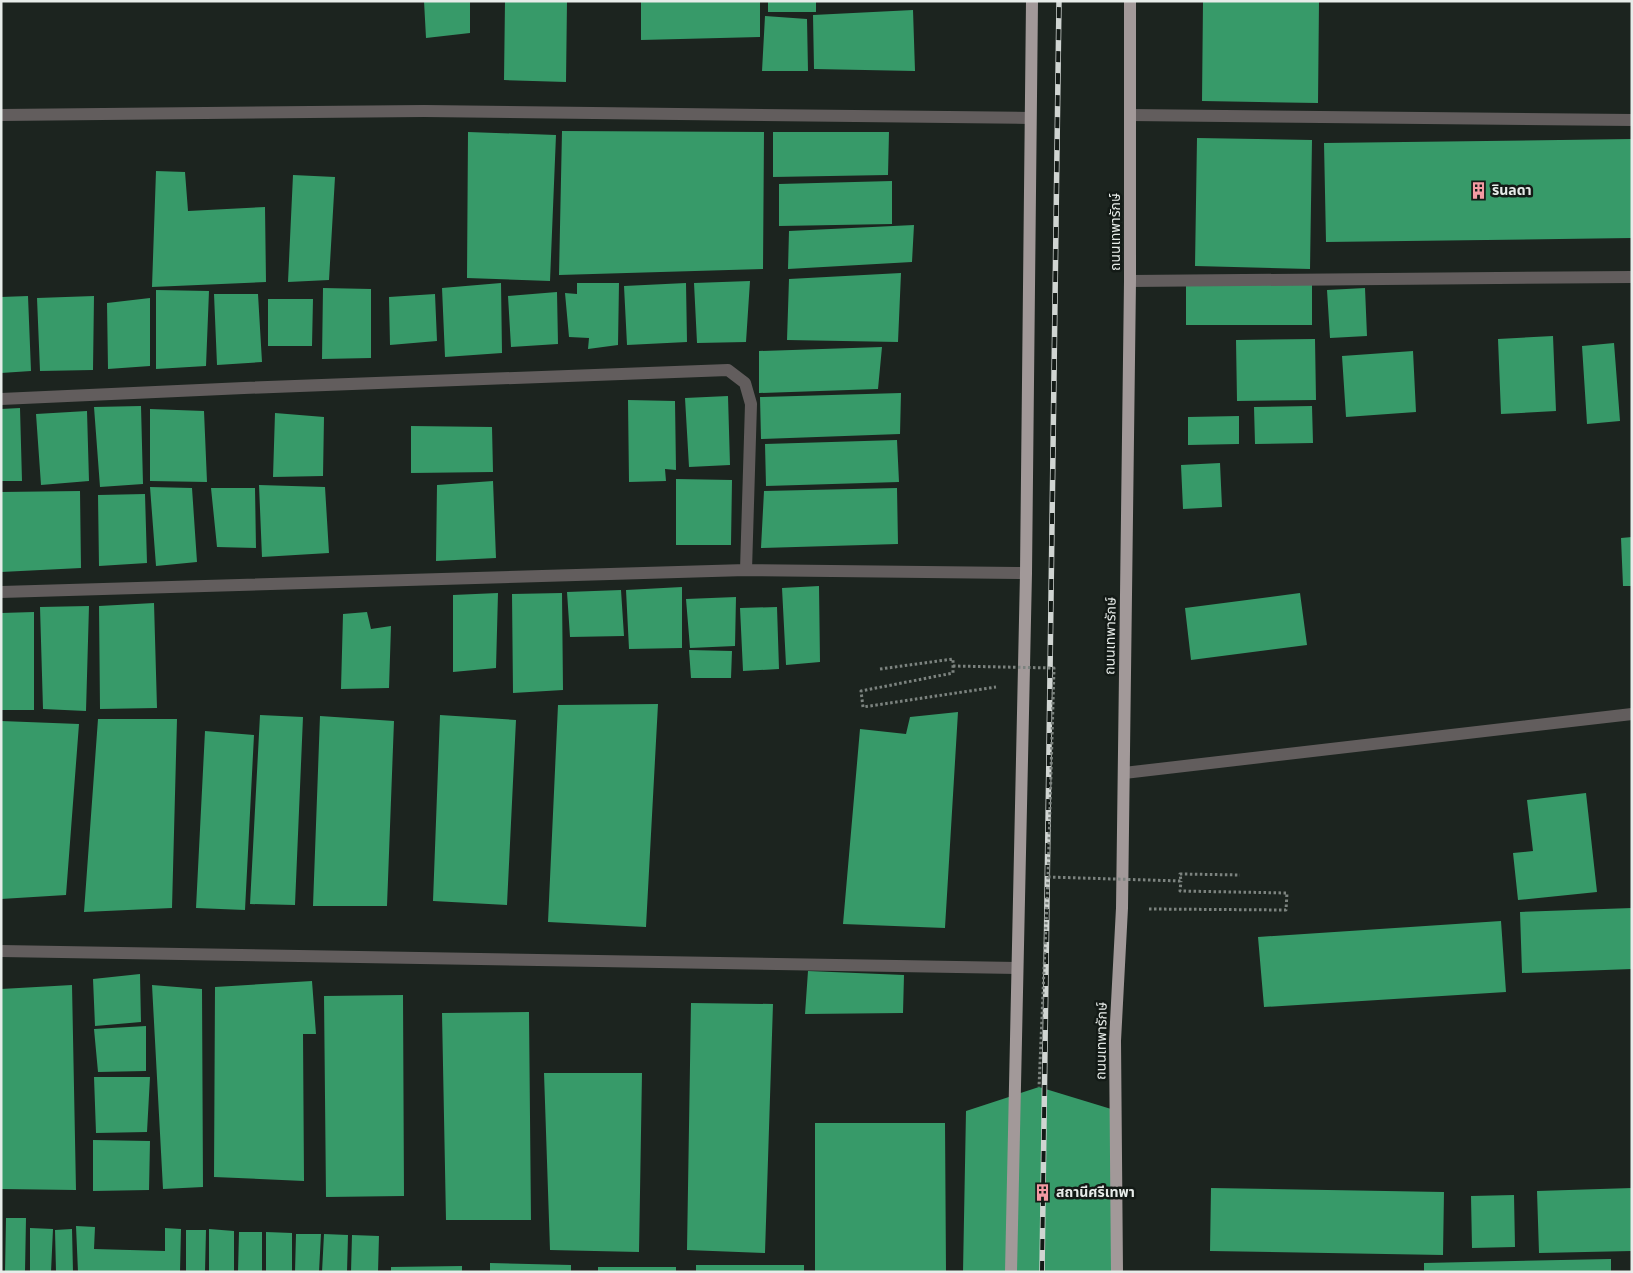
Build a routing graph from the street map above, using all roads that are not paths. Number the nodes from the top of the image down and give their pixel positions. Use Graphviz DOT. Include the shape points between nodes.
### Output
graph roads {
  1 [pos="1032,1"];
  2 [pos="1130,1"];
  3 [pos="1,115"];
  4 [pos="1130,115"];
  5 [pos="1030,118"];
  6 [pos="1632,120"];
  7 [pos="1632,278"];
  8 [pos="1130,281"];
  9 [pos="1,399"];
  10 [pos="746,570"];
  11 [pos="1026,574"];
  12 [pos="1,592"];
  13 [pos="1632,714"];
  14 [pos="1124,773"];
  15 [pos="1,952"];
  16 [pos="1017,968"];
  17 [pos="1011,1272"];
  18 [pos="1117,1272"];
  1 -- 5 [label="main road"];
  2 -- 4 [label="main road, ถนนเทพารักษ์"];
  3 -- 5 [label="street" via="424,112"];
  4 -- 6 [label="street"];
  4 -- 8 [label="main road, ถนนเทพารักษ์"];
  5 -- 11 [label="main road"];
  7 -- 8 [label="street"];
  8 -- 14 [label="main road, ถนนเทพารักษ์"];
  9 -- 10 [label="street" via="728,370 745,383 751,404"];
  10 -- 11 [label="street"];
  10 -- 12 [label="street"];
  11 -- 16 [label="main road"];
  13 -- 14 [label="street"];
  14 -- 18 [label="main road, ถนนเทพารักษ์" via="1122,908 1114,1041"];
  15 -- 16 [label="street"];
  16 -- 17 [label="main road"];
}
